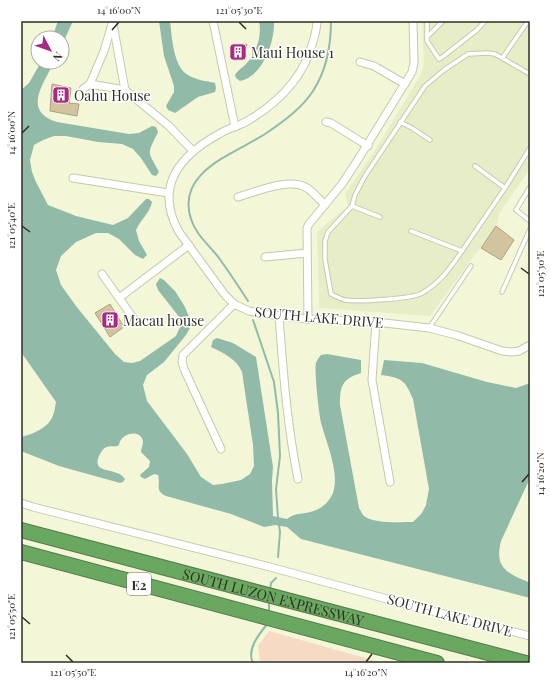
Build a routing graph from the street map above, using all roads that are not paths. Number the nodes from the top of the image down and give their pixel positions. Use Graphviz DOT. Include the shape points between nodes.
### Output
graph roads {
  1 [pos="113,21"];
  2 [pos="213,21"];
  3 [pos="317,21"];
  4 [pos="413,21"];
  5 [pos="427,21"];
  6 [pos="443,21"];
  7 [pos="485,21"];
  8 [pos="528,21"];
  9 [pos="427,38"];
  10 [pos="503,57"];
  11 [pos="360,62"];
  12 [pos="530,74"];
  13 [pos="90,84"];
  14 [pos="405,84"];
  15 [pos="82,89"];
  16 [pos="125,90"];
  17 [pos="326,122"];
  18 [pos="400,122"];
  19 [pos="235,127"];
  20 [pos="430,140"];
  21 [pos="368,146"];
  22 [pos="530,148"];
  23 [pos="193,151"];
  24 [pos="474,166"];
  25 [pos="73,178"];
  26 [pos="530,187"];
  27 [pos="505,188"];
  28 [pos="168,193"];
  29 [pos="528,194"];
  30 [pos="238,197"];
  31 [pos="325,205"];
  32 [pos="352,206"];
  33 [pos="380,217"];
  34 [pos="530,220"];
  35 [pos="530,229"];
  36 [pos="411,231"];
  37 [pos="189,245"];
  38 [pos="462,251"];
  39 [pos="307,252"];
  40 [pos="265,257"];
  41 [pos="471,266"];
  42 [pos="102,274"];
  43 [pos="502,292"];
  44 [pos="119,298"];
  45 [pos="234,304"];
  46 [pos="279,316"];
  47 [pos="308,319"];
  48 [pos="136,322"];
  49 [pos="376,322"];
  50 [pos="429,328"];
  51 [pos="530,345"];
  52 [pos="221,449"];
  53 [pos="298,479"];
  54 [pos="390,482"];
  55 [pos="21,503"];
  56 [pos="21,530"];
  57 [pos="21,552"];
  58 [pos="530,636"];
  59 [pos="437,663"];
  60 [pos="526,663"];
  1 -- 13 [label="street"];
  1 -- 16 [label="street"];
  2 -- 19 [label="street"];
  3 -- 19 [label="street, SOUTH LAKE DRIVE" via="312,47 296,79 263,111"];
  4 -- 14 [label="street" via="414,66"];
  5 -- 9 [label="lane"];
  6 -- 9 [label="lane"];
  7 -- 9 [label="lane" via="439,59"];
  8 -- 10 [label="lane"];
  10 -- 12 [label="lane"];
  10 -- 18 [label="lane" via="488,53 468,54 425,86"];
  11 -- 14 [label="street" via="374,66"];
  13 -- 15 [label="street"];
  13 -- 16 [label="street"];
  14 -- 21 [label="street"];
  16 -- 23 [label="street" via="169,126"];
  17 -- 21 [label="street"];
  18 -- 20 [label="lane"];
  18 -- 32 [label="lane" via="365,176"];
  19 -- 23 [label="street, SOUTH LAKE DRIVE" via="220,133"];
  21 -- 31 [label="street"];
  22 -- 27 [label="lane"];
  23 -- 28 [label="street, SOUTH LAKE DRIVE" via="177,170"];
  24 -- 27 [label="lane"];
  25 -- 28 [label="street"];
  26 -- 29 [label="lane"];
  27 -- 38 [label="lane"];
  28 -- 37 [label="street, SOUTH LAKE DRIVE" via="174,222"];
  29 -- 34 [label="lane" via="516,210"];
  30 -- 31 [label="street" via="277,186 300,185 307,188"];
  31 -- 39 [label="street" via="307,228"];
  32 -- 33 [label="lane"];
  32 -- 38 [label="lane" via="328,232 325,241 331,294 344,300 388,299 420,294 447,273"];
  35 -- 43 [label="lane"];
  36 -- 38 [label="lane"];
  37 -- 44 [label="street"];
  37 -- 45 [label="street, SOUTH LAKE DRIVE"];
  39 -- 40 [label="street"];
  39 -- 47 [label="street"];
  41 -- 50 [label="lane"];
  42 -- 44 [label="street"];
  44 -- 48 [label="street"];
  45 -- 46 [label="street, SOUTH LAKE DRIVE" via="249,311"];
  45 -- 52 [label="street" via="183,355 182,362"];
  46 -- 47 [label="street, SOUTH LAKE DRIVE"];
  46 -- 53 [label="street"];
  47 -- 49 [label="street, SOUTH LAKE DRIVE"];
  49 -- 50 [label="street, SOUTH LAKE DRIVE"];
  49 -- 54 [label="street" via="372,380"];
  50 -- 51 [label="street, SOUTH LAKE DRIVE" via="502,351 519,351"];
  55 -- 58 [label="street, SOUTH LAKE DRIVE"];
  56 -- 60 [label="highway, SOUTH LUZON EXPRESSWAY / E2"];
  57 -- 59 [label="highway, SOUTH LUZON EXPRESSWAY / E2"];
}
